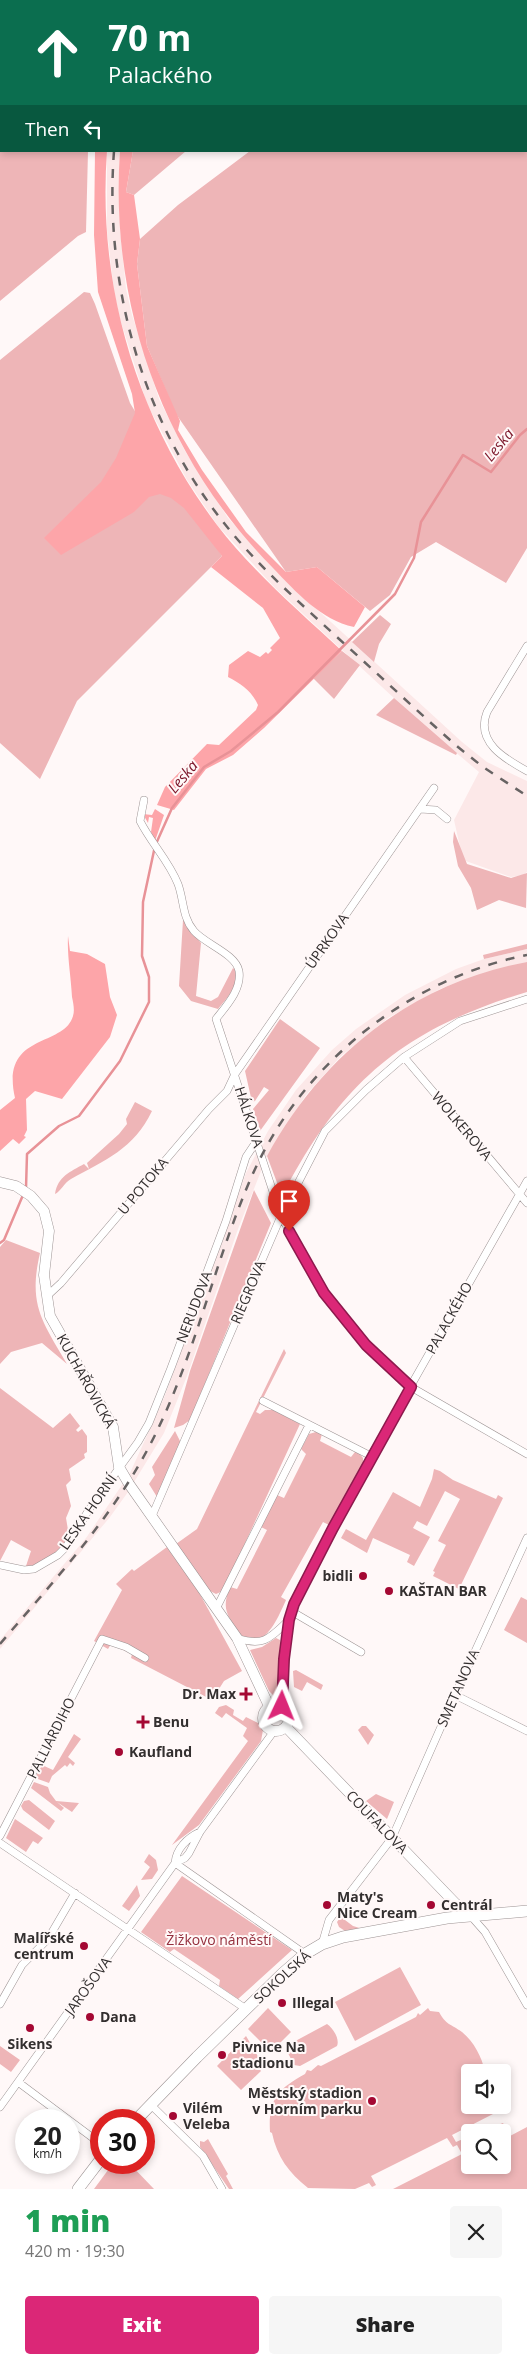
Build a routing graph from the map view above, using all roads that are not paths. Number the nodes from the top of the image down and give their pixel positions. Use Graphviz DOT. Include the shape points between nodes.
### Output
graph roads {
  1 [pos="527,646"];
  2 [pos="527,771"];
  3 [pos="434,788"];
  4 [pos="144,800"];
  5 [pos="420,808"];
  6 [pos="447,819"];
  7 [pos="527,999"];
  8 [pos="404,1057"];
  9 [pos="235,1074"];
  10 [pos="256,1142"];
  11 [pos="527,1180"];
  12 [pos="0,1182"];
  13 [pos="520,1194"];
  14 [pos="527,1203"];
  15 [pos="281,1216"];
  16 [pos="46,1296"];
  17 [pos="411,1387"];
  18 [pos="264,1401"];
  19 [pos="309,1425"];
  20 [pos="527,1454"];
  21 [pos="371,1456"];
  22 [pos="119,1467"];
  23 [pos="152,1516"];
  24 [pos="527,1538"];
  25 [pos="0,1565"];
  26 [pos="217,1608"];
  27 [pos="291,1611"];
  28 [pos="289,1620"];
  29 [pos="237,1638"];
  30 [pos="361,1652"];
  31 [pos="145,1658"];
  32 [pos="454,1695"];
  33 [pos="269,1706"];
  34 [pos="282,1706"];
  35 [pos="286,1727"];
  36 [pos="274,1731"];
  37 [pos="527,1732"];
  38 [pos="0,1836"];
  39 [pos="392,1838"];
  40 [pos="0,1843"];
  41 [pos="175,1863"];
  42 [pos="75,1893"];
  43 [pos="527,1911"];
  44 [pos="470,1915"];
  45 [pos="129,1929"];
  46 [pos="322,1944"];
  47 [pos="305,1954"];
  48 [pos="0,2004"];
  49 [pos="527,2005"];
  50 [pos="246,2009"];
  51 [pos="18,2082"];
  52 [pos="150,2105"];
  53 [pos="0,2107"];
  54 [pos="146,2109"];
  55 [pos="90,2136"];
  56 [pos="90,2173"];
  57 [pos="78,2189"];
  58 [pos="222,2189"];
  1 -- 2 [label="street" via="487,712 484,724 495,750"];
  3 -- 5 [label="street, ÚPRKOVA"];
  4 -- 9 [label="street, HÁLKOVA" via="140,821 178,885 187,920 195,932 236,963 239,972 230,1002 216,1018"];
  5 -- 6 [label="street" via="436,810"];
  5 -- 9 [label="street, ÚPRKOVA"];
  7 -- 8 [label="street, RIEGROVA" via="460,1021"];
  8 -- 13 [label="street, WOLKEROVA"];
  8 -- 15 [label="street, RIEGROVA" via="325,1132"];
  9 -- 10 [label="street, HÁLKOVA"];
  9 -- 16 [label="street, U POTOKA" via="227,1091 208,1109 61,1283"];
  10 -- 15 [label="street, HÁLKOVA"];
  10 -- 22 [label="street, NERUDOVA" via="246,1157 149,1423"];
  11 -- 13 [label="street, PALACKÉHO"];
  12 -- 16 [label="street, KUCHAŘOVICKÁ" via="16,1186 31,1196 44,1211 49,1231 44,1275"];
  13 -- 14 [label="street, WOLKEROVA"];
  13 -- 17 [label="street, PALACKÉHO"];
  15 -- 17 [label="street, HÁLKOVA" via="324,1293 366,1345"];
  15 -- 23 [label="street, RIEGROVA"];
  16 -- 22 [label="street, KUCHAŘOVICKÁ" via="50,1316 113,1427"];
  17 -- 20 [label="street, HÁLKOVA"];
  17 -- 21 [label="street, PALACKÉHO"];
  18 -- 19 [label="street"];
  19 -- 21 [label="street"];
  19 -- 26 [label="street"];
  21 -- 27 [label="street, PALACKÉHO"];
  22 -- 23 [label="street, KUCHAŘOVICKÁ"];
  22 -- 25 [label="street, LESKA HORNÍ" via="66,1547 52,1560 24,1570"];
  23 -- 26 [label="street, KUCHAŘOVICKÁ"];
  24 -- 32 [label="street, SMETANOVA"];
  26 -- 29 [label="street, KUCHAŘOVICKÁ"];
  27 -- 28 [label="street, PALACKÉHO"];
  27 -- 30 [label="street"];
  28 -- 29 [label="street" via="272,1636 253,1643"];
  28 -- 34 [label="street, PALACKÉHO"];
  29 -- 33 [label="street, KUCHAŘOVICKÁ"];
  31 -- 38 [label="street, PALLIARDIHO" via="102,1639"];
  32 -- 37 [label="street"];
  32 -- 39 [label="street, SMETANOVA"];
  33 -- 34 [label="street"];
  33 -- 36 [label="street" via="263,1721"];
  34 -- 35 [label="street" via="289,1716"];
  35 -- 36 [label="street"];
  35 -- 39 [label="street, COUFALOVA"];
  36 -- 41 [label="street, JAROŠOVA" via="200,1832 175,1854"];
  39 -- 44 [label="street, COUFALOVA"];
  39 -- 46 [label="street, SMETANOVA" via="329,1920"];
  40 -- 42 [label="street"];
  41 -- 45 [label="street, JAROŠOVA"];
  41 -- 47 [label="street"];
  42 -- 45 [label="street"];
  42 -- 48 [label="street" via="48,1939 22,1965"];
  43 -- 44 [label="main road, SOKOLSKÁ"];
  44 -- 46 [label="main road, SOKOLSKÁ" via="343,1937"];
  44 -- 49 [label="street" via="485,1932"];
  45 -- 50 [label="street"];
  45 -- 51 [label="street, JAROŠOVA"];
  46 -- 47 [label="main road, SOKOLSKÁ"];
  47 -- 50 [label="main road, SOKOLSKÁ"];
  50 -- 52 [label="main road, SOKOLSKÁ"];
  51 -- 53 [label="street, JAROŠOVA"];
  51 -- 55 [label="street"];
  52 -- 54 [label="main road, SOKOLSKÁ"];
  52 -- 58 [label="street" via="203,2156"];
  56 -- 57 [label="main road"];
}
